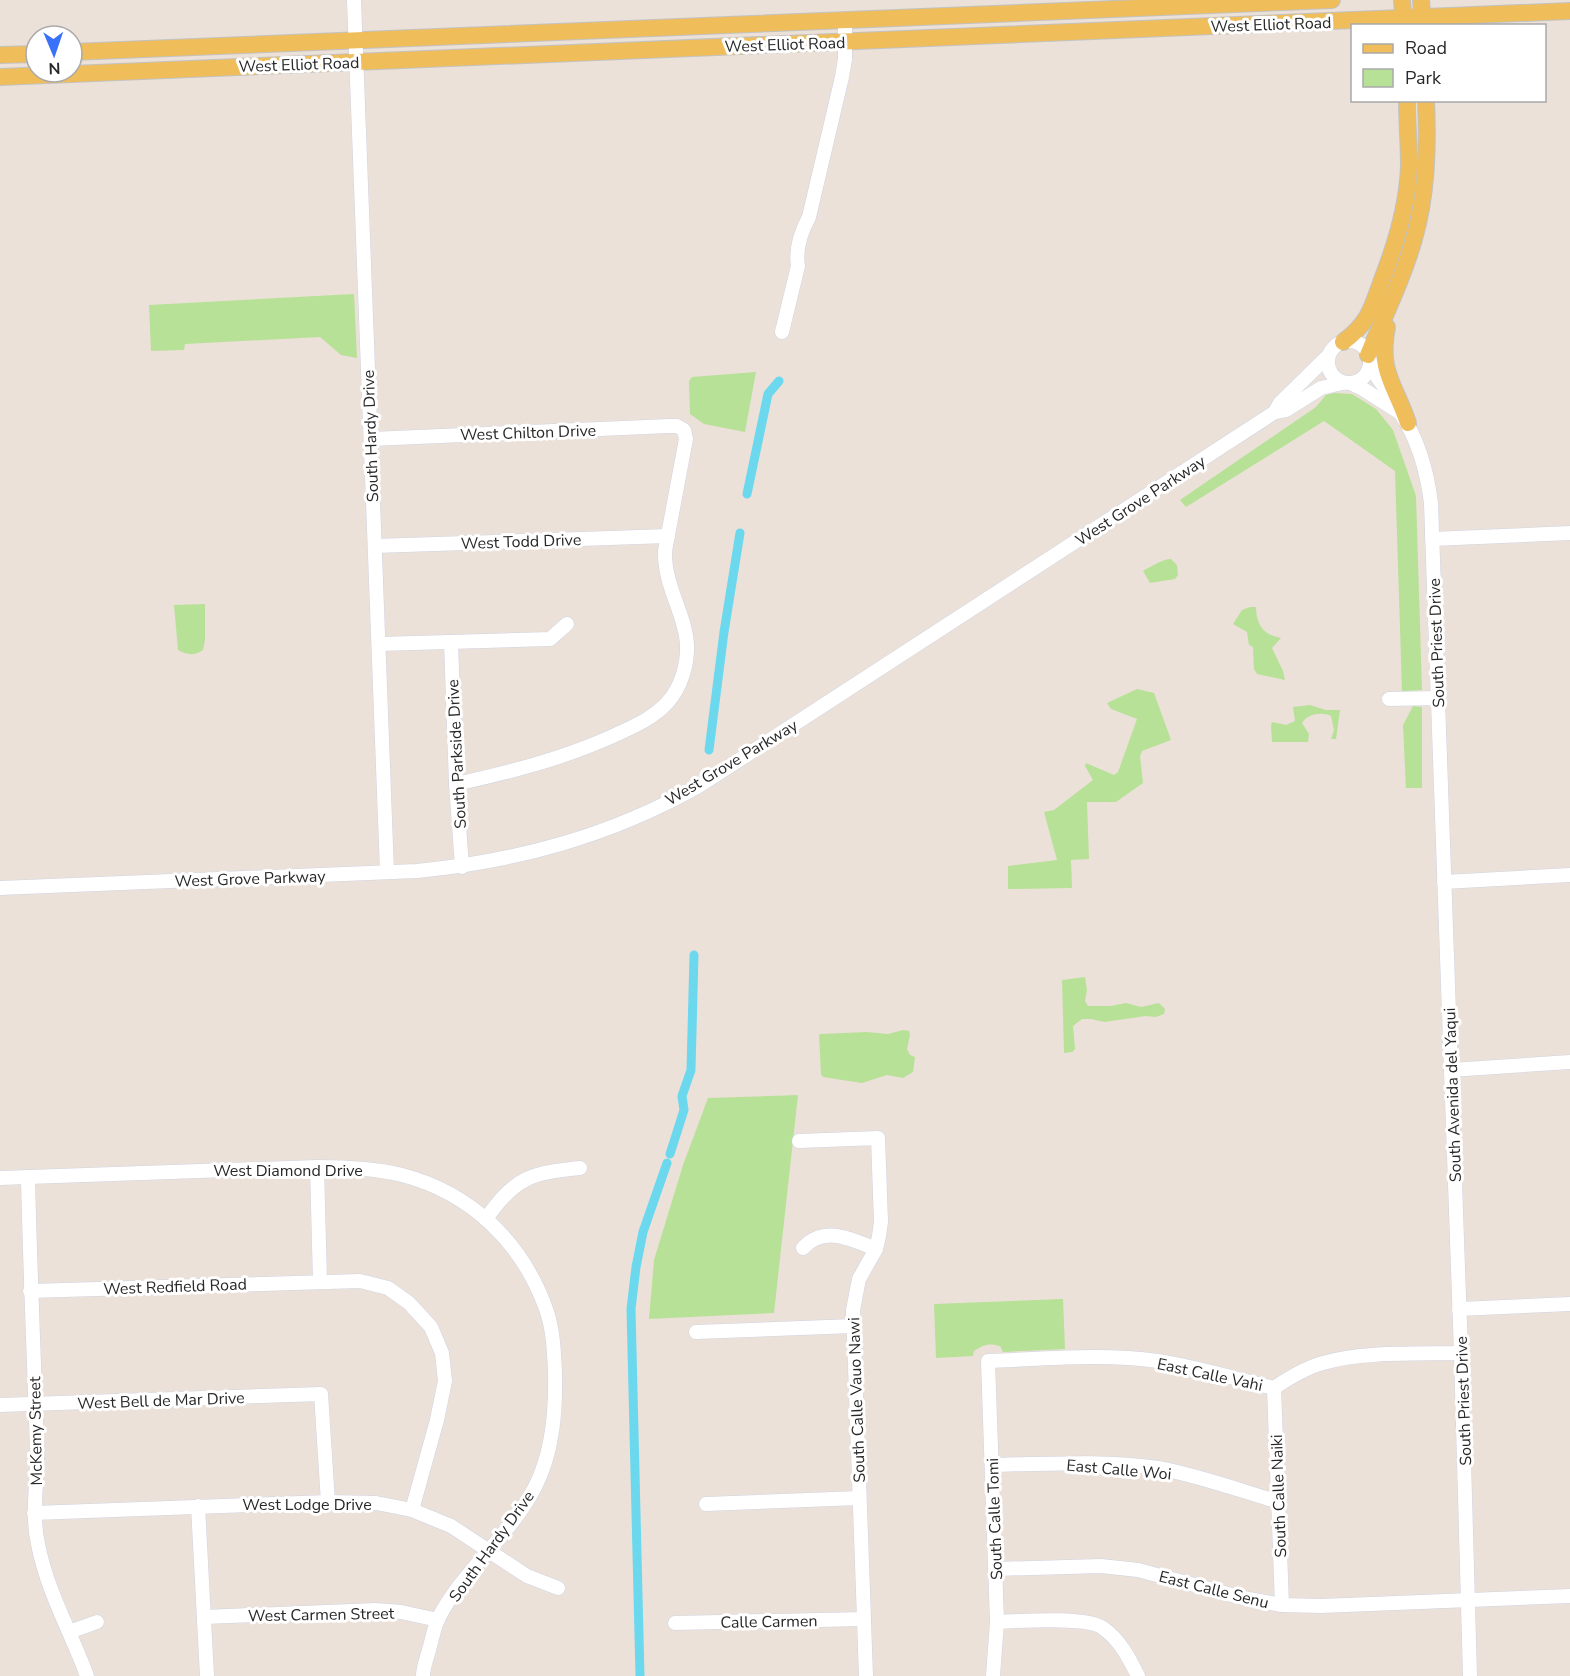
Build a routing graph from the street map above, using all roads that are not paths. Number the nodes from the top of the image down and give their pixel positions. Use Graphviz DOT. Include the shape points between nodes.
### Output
graph roads {
  1 [pos="354,0"];
  2 [pos="1332,0"];
  3 [pos="1402,0"];
  4 [pos="1422,0"];
  5 [pos="1206,5"];
  6 [pos="1126,9"];
  7 [pos="1570,10"];
  8 [pos="845,21"];
  9 [pos="1404,22"];
  10 [pos="1423,22"];
  11 [pos="1130,30"];
  12 [pos="1058,33"];
  13 [pos="356,41"];
  14 [pos="845,42"];
  15 [pos="84,52"];
  16 [pos="24,54"];
  17 [pos="0,55"];
  18 [pos="357,62"];
  19 [pos="0,76"];
  20 [pos="1407,102"];
  21 [pos="1426,102"];
  22 [pos="1409,166"];
  23 [pos="1417,229"];
  24 [pos="1396,287"];
  25 [pos="782,332"];
  26 [pos="1343,342"];
  27 [pos="1328,356"];
  28 [pos="1369,359"];
  29 [pos="1346,383"];
  30 [pos="1275,412"];
  31 [pos="1404,417"];
  32 [pos="371,439"];
  33 [pos="1570,533"];
  34 [pos="668,536"];
  35 [pos="1432,539"];
  36 [pos="375,546"];
  37 [pos="567,624"];
  38 [pos="451,642"];
  39 [pos="379,644"];
  40 [pos="1438,698"];
  41 [pos="1389,699"];
  42 [pos="456,784"];
  43 [pos="462,867"];
  44 [pos="387,872"];
  45 [pos="1570,875"];
  46 [pos="1444,882"];
  47 [pos="0,888"];
  48 [pos="1570,1062"];
  49 [pos="1451,1070"];
  50 [pos="799,1141"];
  51 [pos="317,1167"];
  52 [pos="580,1168"];
  53 [pos="28,1177"];
  54 [pos="0,1178"];
  55 [pos="486,1219"];
  56 [pos="802,1248"];
  57 [pos="876,1250"];
  58 [pos="320,1281"];
  59 [pos="30,1291"];
  60 [pos="1570,1304"];
  61 [pos="1459,1309"];
  62 [pos="853,1326"];
  63 [pos="696,1332"];
  64 [pos="1461,1353"];
  65 [pos="988,1361"];
  66 [pos="1274,1388"];
  67 [pos="35,1404"];
  68 [pos="0,1405"];
  69 [pos="992,1465"];
  70 [pos="859,1498"];
  71 [pos="1278,1500"];
  72 [pos="328,1502"];
  73 [pos="706,1504"];
  74 [pos="198,1506"];
  75 [pos="412,1510"];
  76 [pos="34,1513"];
  77 [pos="489,1550"];
  78 [pos="995,1569"];
  79 [pos="558,1588"];
  80 [pos="1570,1596"];
  81 [pos="1469,1601"];
  82 [pos="1282,1605"];
  83 [pos="204,1617"];
  84 [pos="864,1619"];
  85 [pos="438,1620"];
  86 [pos="97,1622"];
  87 [pos="998,1622"];
  88 [pos="675,1623"];
  89 [pos="69,1632"];
  90 [pos="87,1676"];
  91 [pos="207,1676"];
  92 [pos="423,1676"];
  93 [pos="866,1676"];
  94 [pos="993,1676"];
  95 [pos="1138,1676"];
  96 [pos="1470,1676"];
  1 -- 13 [label="street, South Hardy Drive"];
  2 -- 5 [label="main road, West Elliot Road"];
  3 -- 9 [label="main road"];
  4 -- 10 [label="main road"];
  5 -- 6 [label="main road, West Elliot Road"];
  5 -- 11 [label="main road" via="1192,16 1143,18"];
  6 -- 8 [label="main road, West Elliot Road"];
  6 -- 12 [label="main road" via="1117,20 1072,23"];
  7 -- 10 [label="main road, West Elliot Road"];
  8 -- 13 [label="main road, West Elliot Road"];
  8 -- 14 [label="street"];
  9 -- 10 [label="main road, West Elliot Road"];
  9 -- 11 [label="main road, West Elliot Road"];
  11 -- 12 [label="main road, West Elliot Road"];
  12 -- 14 [label="main road, West Elliot Road"];
  13 -- 15 [label="main road, West Elliot Road"];
  13 -- 18 [label="street, South Hardy Drive"];
  14 -- 18 [label="main road, West Elliot Road"];
  14 -- 25 [label="street" via="842,77 809,217 796,255 798,266"];
  16 -- 17 [label="main road"];
  18 -- 19 [label="main road, West Elliot Road"];
  18 -- 32 [label="street, South Hardy Drive"];
  20 -- 22 [label="main road"];
  21 -- 23 [label="main road" via="1427,152"];
  22 -- 23 [label="main road" via="1415,183 1411,220"];
  22 -- 26 [label="main road" via="1398,237 1369,315 1359,330"];
  23 -- 24 [label="main road"];
  24 -- 28 [label="main road"];
  24 -- 31 [label="main road" via="1383,358"];
  26 -- 27 [label="street"];
  26 -- 28 [label="street" via="1361,345"];
  27 -- 29 [label="street" via="1331,375"];
  27 -- 30 [label="street, West Grove Parkway"];
  28 -- 29 [label="street" via="1366,374 1356,382"];
  28 -- 31 [label="street, South Priest Drive"];
  29 -- 30 [label="street, West Grove Parkway" via="1321,388 1286,410"];
  29 -- 31 [label="street"];
  30 -- 43 [label="street, West Grove Parkway" via="705,782 645,813 583,838 521,856"];
  31 -- 35 [label="street, South Priest Drive" via="1428,479"];
  32 -- 34 [label="street, West Chilton Drive" via="677,426 684,430 686,439"];
  32 -- 36 [label="street, South Hardy Drive"];
  33 -- 35 [label="street"];
  34 -- 36 [label="street, West Todd Drive"];
  34 -- 42 [label="street" via="665,568 687,642 685,666 668,702 647,720 577,752"];
  35 -- 40 [label="street, South Priest Drive"];
  36 -- 39 [label="street, South Hardy Drive"];
  37 -- 38 [label="street" via="550,639"];
  38 -- 39 [label="street"];
  38 -- 42 [label="street, South Parkside Drive"];
  39 -- 44 [label="street, South Hardy Drive"];
  40 -- 41 [label="street"];
  40 -- 46 [label="street, South Priest Drive"];
  42 -- 43 [label="street, South Parkside Drive"];
  43 -- 44 [label="street, West Grove Parkway"];
  44 -- 47 [label="street, West Grove Parkway"];
  45 -- 46 [label="street"];
  46 -- 49 [label="street, South Avenida del Yaqui"];
  48 -- 49 [label="street"];
  49 -- 61 [label="street, South Avenida del Yaqui"];
  50 -- 57 [label="street, South Calle Vauo Nawi" via="879,1138 881,1222"];
  51 -- 53 [label="street, West Diamond Drive"];
  51 -- 55 [label="street, West Diamond Drive" via="355,1167 402,1175 463,1200"];
  51 -- 58 [label="street"];
  52 -- 55 [label="street" via="534,1175 502,1197"];
  53 -- 54 [label="street, West Diamond Drive"];
  53 -- 59 [label="street, McKemy Street"];
  55 -- 77 [label="street, South Hardy Drive" via="510,1242 546,1310 554,1348 556,1404 548,1450 535,1486"];
  56 -- 57 [label="street" via="811,1239 831,1235 847,1237"];
  57 -- 62 [label="street, South Calle Vauo Nawi" via="859,1280"];
  58 -- 59 [label="street, West Redfield Road"];
  58 -- 75 [label="street, West Redfield Road" via="360,1281 387,1288 409,1303 431,1327 442,1353 445,1381"];
  59 -- 67 [label="street, McKemy Street"];
  60 -- 61 [label="street"];
  61 -- 64 [label="street, South Priest Drive"];
  62 -- 63 [label="street"];
  62 -- 70 [label="street, South Calle Vauo Nawi"];
  64 -- 66 [label="street, East Calle Vahi" via="1350,1357 1299,1372"];
  64 -- 81 [label="street, South Priest Drive"];
  65 -- 66 [label="street, East Calle Vahi" via="1124,1358 1191,1367"];
  65 -- 69 [label="street, South Calle Tomi"];
  66 -- 71 [label="street, South Calle Naiki"];
  67 -- 68 [label="street, West Bell de Mar Drive"];
  67 -- 72 [label="street, West Bell de Mar Drive" via="321,1394"];
  67 -- 76 [label="street, McKemy Street" via="38,1467"];
  69 -- 71 [label="street, East Calle Woi" via="1157,1468"];
  69 -- 78 [label="street, South Calle Tomi"];
  70 -- 73 [label="street"];
  70 -- 84 [label="street, South Calle Vauo Nawi"];
  71 -- 82 [label="street, South Calle Naiki"];
  72 -- 74 [label="street, West Lodge Drive"];
  72 -- 75 [label="street, West Lodge Drive" via="376,1503"];
  74 -- 76 [label="street, West Lodge Drive"];
  74 -- 83 [label="street"];
  75 -- 77 [label="street, West Lodge Drive" via="451,1526"];
  76 -- 89 [label="street, McKemy Street" via="46,1576"];
  77 -- 79 [label="street, West Lodge Drive" via="527,1576"];
  77 -- 85 [label="street, South Hardy Drive"];
  78 -- 82 [label="street, East Calle Senu" via="1101,1566 1138,1570"];
  78 -- 87 [label="street, South Calle Tomi"];
  80 -- 81 [label="street"];
  81 -- 82 [label="street, East Calle Senu"];
  81 -- 96 [label="street"];
  83 -- 85 [label="street, West Carmen Street" via="375,1610"];
  83 -- 91 [label="street"];
  84 -- 88 [label="street, Calle Carmen"];
  84 -- 93 [label="street, South Calle Vauo Nawi"];
  85 -- 92 [label="street, South Hardy Drive"];
  86 -- 89 [label="street"];
  87 -- 94 [label="street, South Calle Tomi"];
  87 -- 95 [label="street" via="1077,1621 1101,1626 1124,1650"];
  89 -- 90 [label="street, McKemy Street"];
}
